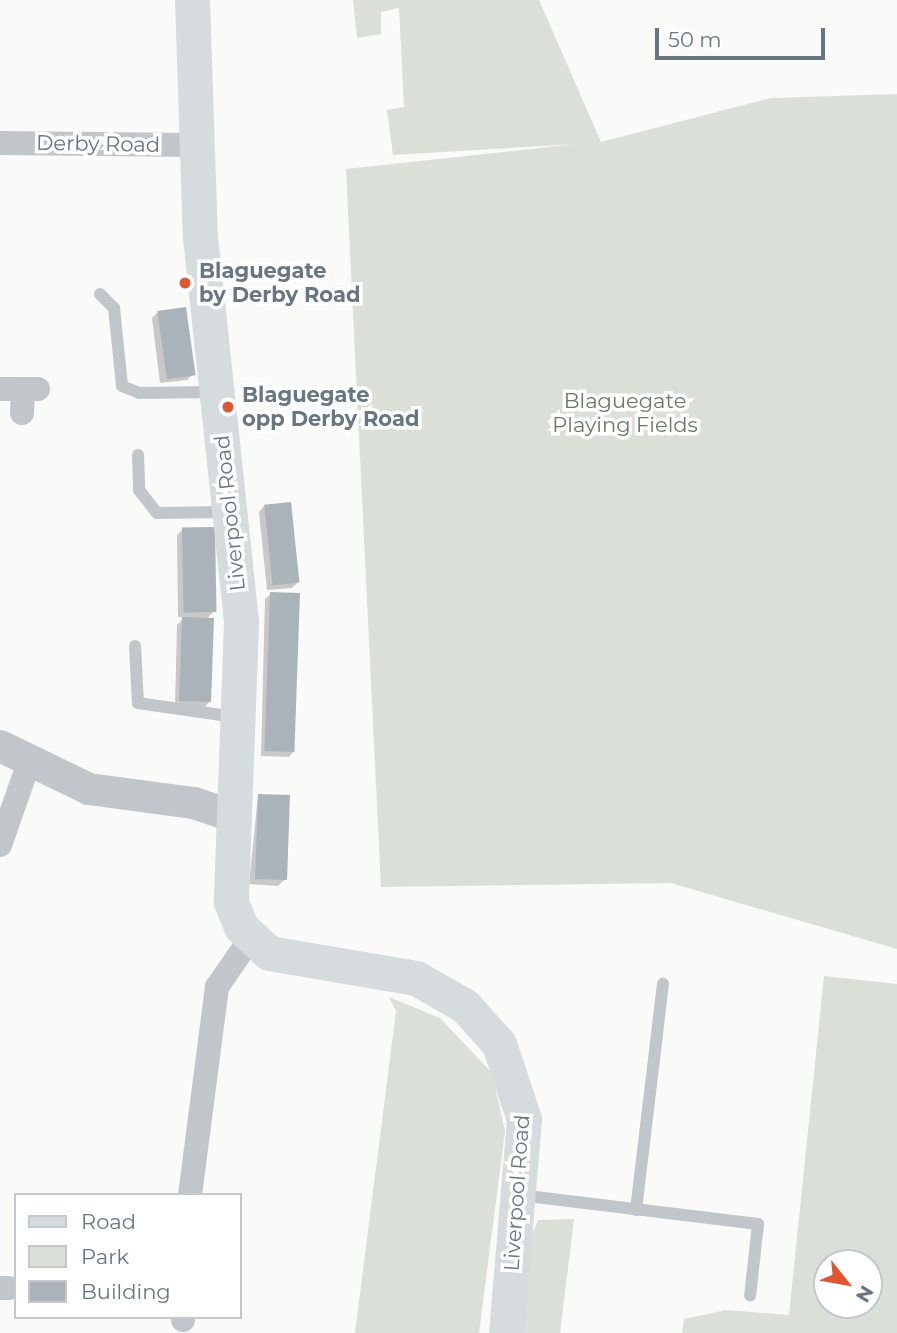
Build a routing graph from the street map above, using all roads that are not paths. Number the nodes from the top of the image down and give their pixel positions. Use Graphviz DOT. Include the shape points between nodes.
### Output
graph roads {
  1 [pos="192,0"];
  2 [pos="0,143"];
  3 [pos="195,145"];
  4 [pos="100,294"];
  5 [pos="218,392"];
  6 [pos="138,455"];
  7 [pos="232,512"];
  8 [pos="135,646"];
  9 [pos="236,717"];
  10 [pos="0,746"];
  11 [pos="29,762"];
  12 [pos="231,816"];
  13 [pos="0,845"];
  14 [pos="250,939"];
  15 [pos="663,984"];
  16 [pos="190,1193"];
  17 [pos="519,1195"];
  18 [pos="636,1210"];
  19 [pos="750,1296"];
  20 [pos="506,1333"];
  1 -- 3 [label="main road, Liverpool Road"];
  2 -- 3 [label="street, Derby Road"];
  3 -- 5 [label="main road, Liverpool Road"];
  4 -- 5 [label="lane" via="114,308 122,386 139,393"];
  5 -- 7 [label="main road, Liverpool Road"];
  6 -- 7 [label="lane" via="139,491 157,513"];
  7 -- 9 [label="main road, Liverpool Road" via="241,623"];
  8 -- 9 [label="lane" via="138,703"];
  9 -- 12 [label="main road, Liverpool Road"];
  10 -- 11 [label="street"];
  11 -- 12 [label="street" via="89,789 194,803"];
  11 -- 13 [label="street"];
  12 -- 14 [label="main road, Liverpool Road" via="231,902"];
  14 -- 16 [label="street" via="219,978"];
  14 -- 17 [label="main road, Liverpool Road" via="294,961 416,978 475,1016 507,1059 522,1103"];
  15 -- 18 [label="lane"];
  17 -- 18 [label="lane"];
  17 -- 20 [label="main road, Liverpool Road"];
  18 -- 19 [label="lane" via="758,1224"];
}
